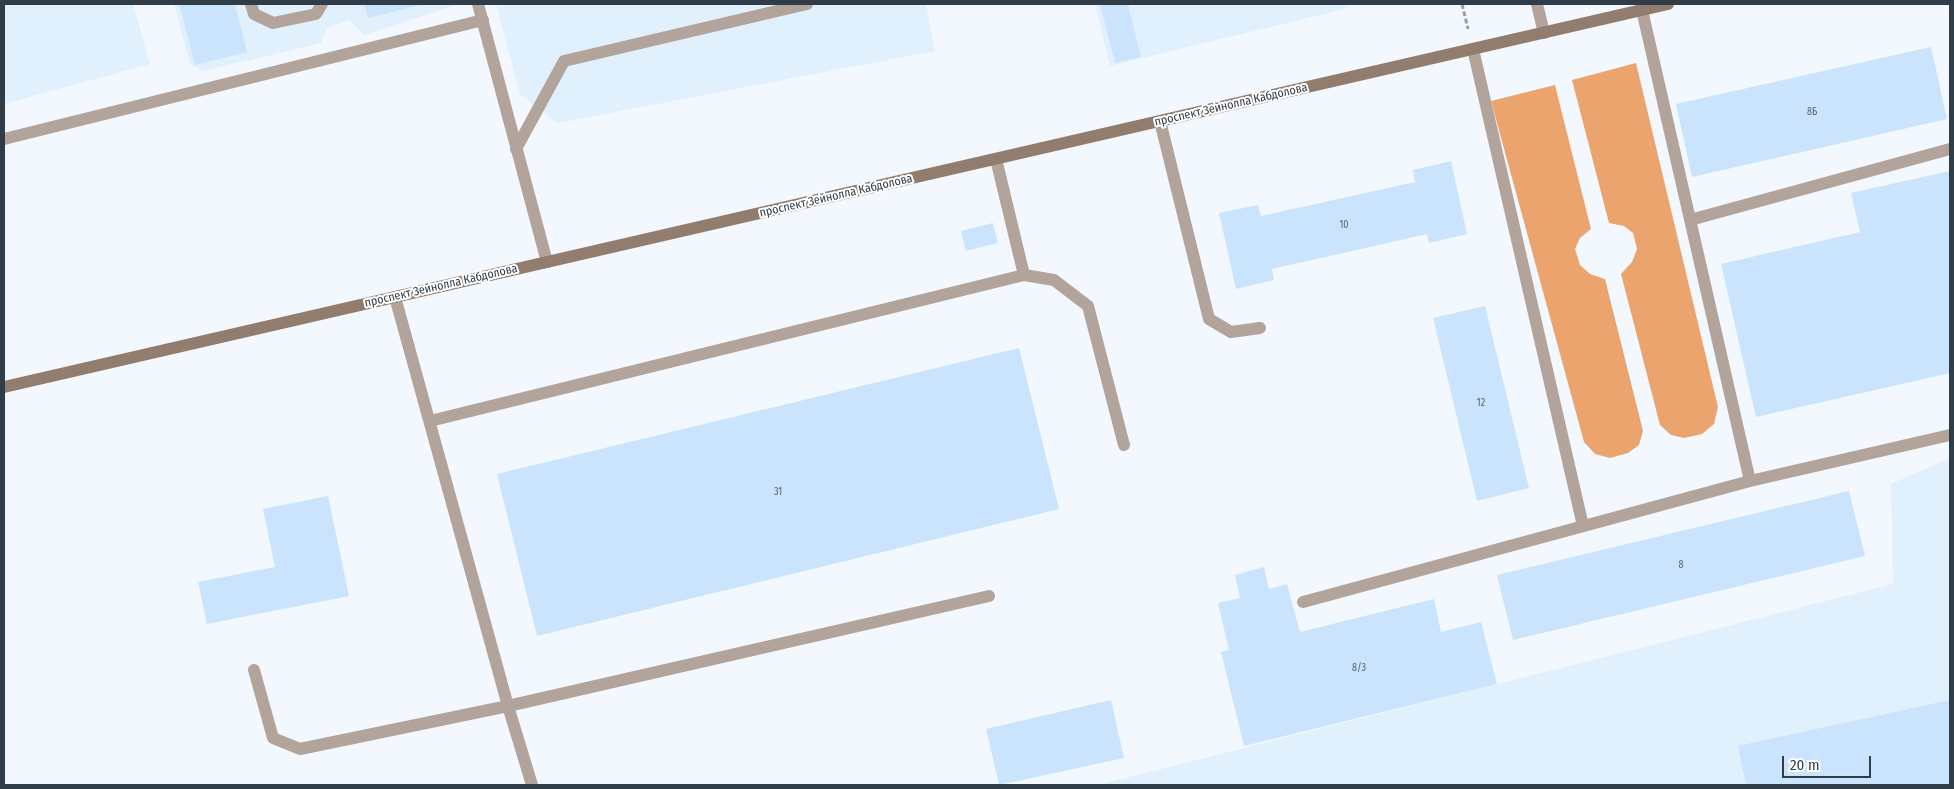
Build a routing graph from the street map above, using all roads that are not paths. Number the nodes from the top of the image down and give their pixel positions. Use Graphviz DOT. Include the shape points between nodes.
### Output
graph roads {
  1 [pos="251,4"];
  2 [pos="322,4"];
  3 [pos="478,4"];
  4 [pos="807,4"];
  5 [pos="1537,4"];
  6 [pos="1668,4"];
  7 [pos="1642,10"];
  8 [pos="482,20"];
  9 [pos="1544,33"];
  10 [pos="1473,49"];
  11 [pos="1160,121"];
  12 [pos="4,139"];
  13 [pos="516,149"];
  14 [pos="1950,149"];
  15 [pos="996,159"];
  16 [pos="1690,220"];
  17 [pos="547,262"];
  18 [pos="1024,275"];
  19 [pos="396,297"];
  20 [pos="1260,328"];
  21 [pos="4,387"];
  22 [pos="430,421"];
  23 [pos="1950,435"];
  24 [pos="1124,445"];
  25 [pos="1750,481"];
  26 [pos="1582,526"];
  27 [pos="989,596"];
  28 [pos="1303,602"];
  29 [pos="254,670"];
  30 [pos="508,706"];
  31 [pos="532,785"];
  1 -- 2 [label="street" via="254,14 273,23 316,14"];
  3 -- 8 [label="street"];
  4 -- 13 [label="street" via="564,61"];
  5 -- 9 [label="street"];
  6 -- 7 [label="main road, проспект Зейнолла Кабдолова"];
  7 -- 9 [label="main road, проспект Зейнолла Кабдолова"];
  7 -- 16 [label="street"];
  8 -- 12 [label="street"];
  8 -- 13 [label="street"];
  9 -- 10 [label="main road, проспект Зейнолла Кабдолова"];
  10 -- 11 [label="main road, проспект Зейнолла Кабдолова"];
  10 -- 26 [label="street"];
  11 -- 15 [label="main road, проспект Зейнолла Кабдолова"];
  11 -- 20 [label="street" via="1209,319 1231,332"];
  13 -- 17 [label="street"];
  14 -- 16 [label="street"];
  15 -- 17 [label="main road, проспект Зейнолла Кабдолова"];
  15 -- 18 [label="street"];
  16 -- 25 [label="street"];
  17 -- 19 [label="main road, проспект Зейнолла Кабдолова"];
  18 -- 22 [label="street"];
  18 -- 24 [label="street" via="1054,280 1088,306"];
  19 -- 21 [label="main road, проспект Зейнолла Кабдолова"];
  19 -- 22 [label="street"];
  22 -- 30 [label="street"];
  23 -- 25 [label="street"];
  25 -- 26 [label="street"];
  26 -- 28 [label="street"];
  27 -- 30 [label="street"];
  29 -- 30 [label="street" via="273,738 300,749"];
  30 -- 31 [label="street"];
}
